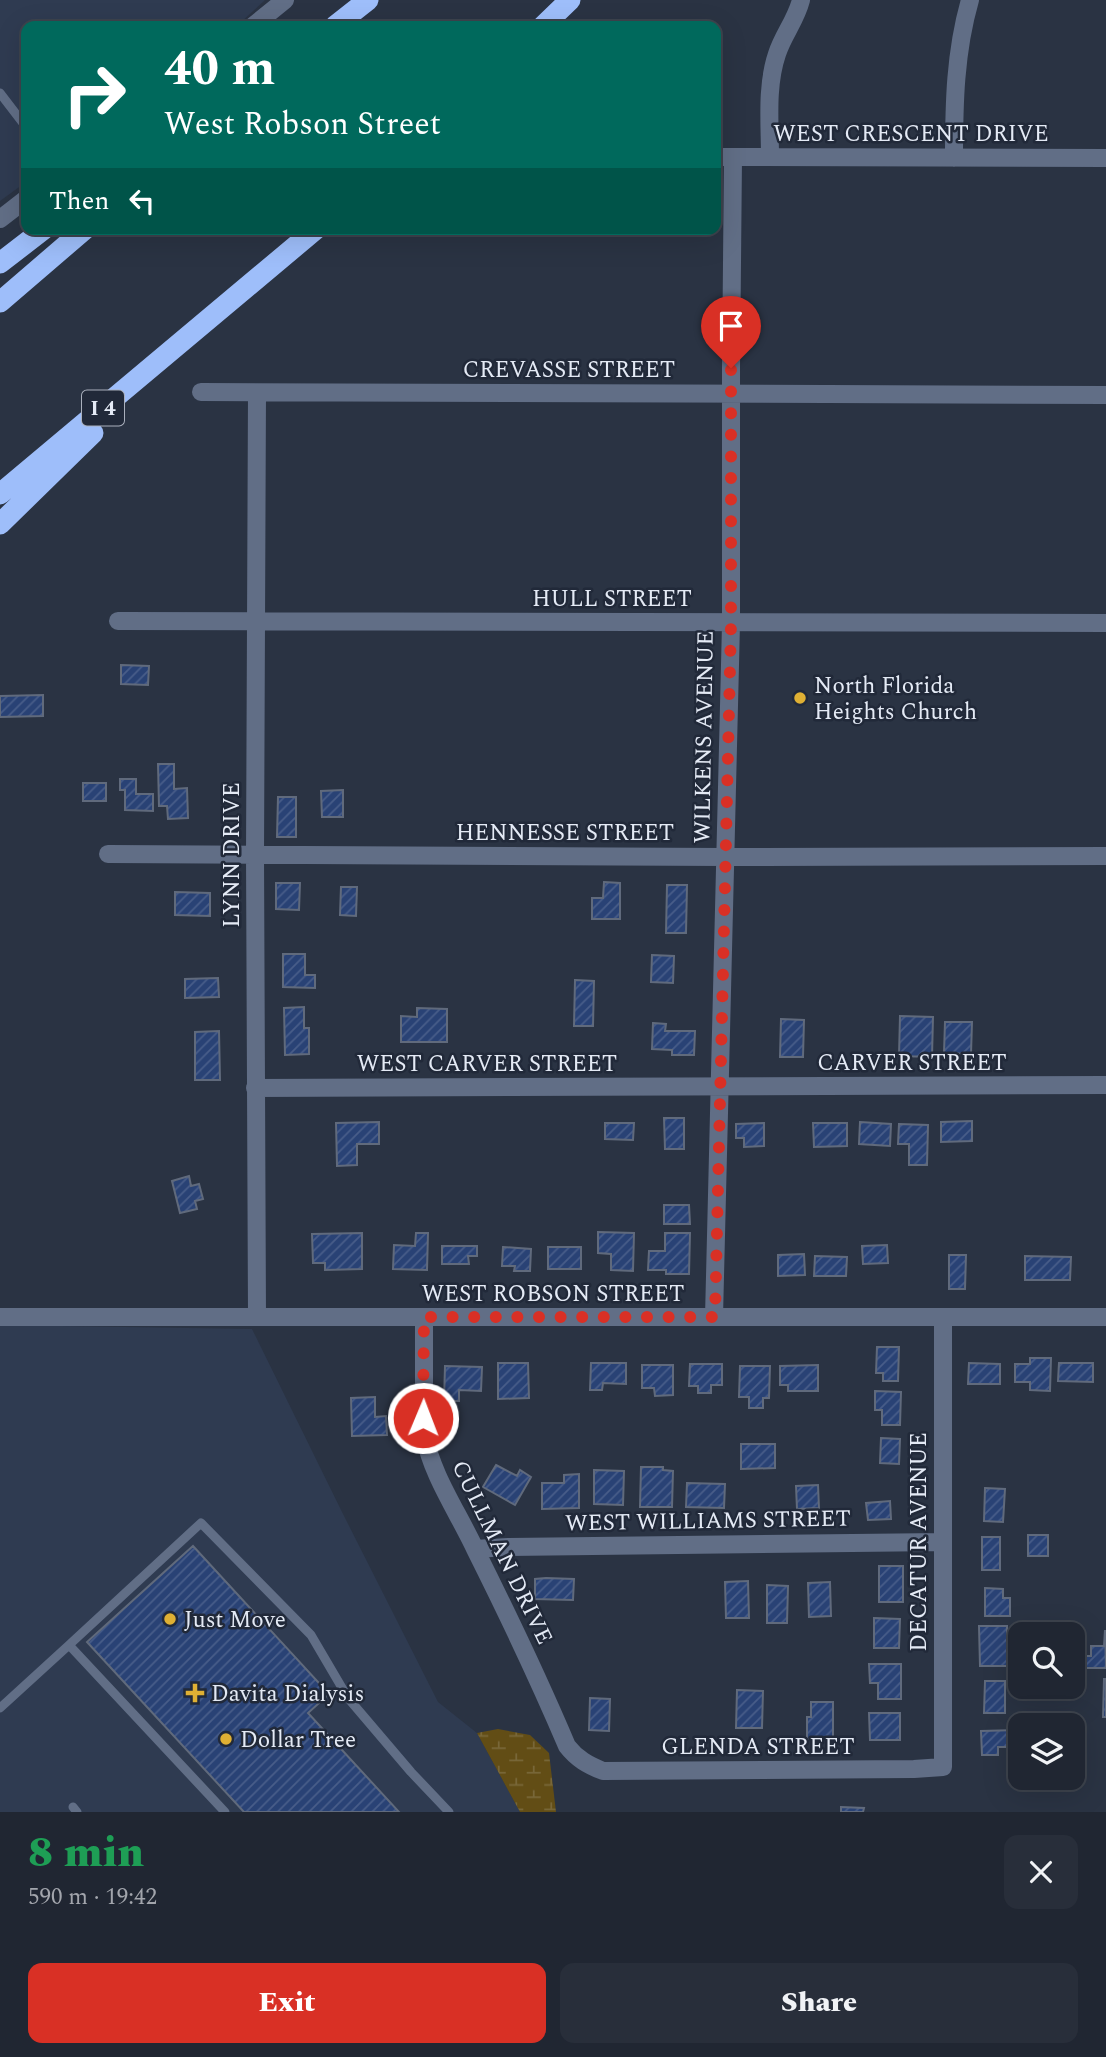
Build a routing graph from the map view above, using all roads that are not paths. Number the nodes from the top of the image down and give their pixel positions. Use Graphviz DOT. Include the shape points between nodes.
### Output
graph roads {
  1 [pos="285,0"];
  2 [pos="368,0"];
  3 [pos="570,0"];
  4 [pos="801,0"];
  5 [pos="970,0"];
  6 [pos="259,21"];
  7 [pos="341,21"];
  8 [pos="548,21"];
  9 [pos="0,93"];
  10 [pos="21,120"];
  11 [pos="725,157"];
  12 [pos="770,157"];
  13 [pos="954,158"];
  14 [pos="1106,158"];
  15 [pos="21,203"];
  16 [pos="0,219"];
  17 [pos="36,235"];
  18 [pos="78,235"];
  19 [pos="309,235"];
  20 [pos="0,263"];
  21 [pos="0,302"];
  22 [pos="207,322"];
  23 [pos="201,392"];
  24 [pos="257,393"];
  25 [pos="731,394"];
  26 [pos="1106,395"];
  27 [pos="0,494"];
  28 [pos="0,524"];
  29 [pos="118,621"];
  30 [pos="256,621"];
  31 [pos="1106,623"];
  32 [pos="731,624"];
  33 [pos="108,854"];
  34 [pos="255,855"];
  35 [pos="1106,856"];
  36 [pos="725,857"];
  37 [pos="1106,1085"];
  38 [pos="719,1087"];
  39 [pos="255,1088"];
  40 [pos="257,1316"];
  41 [pos="0,1317"];
  42 [pos="424,1317"];
  43 [pos="715,1317"];
  44 [pos="943,1317"];
  45 [pos="1106,1317"];
  46 [pos="942,1542"];
  47 [pos="475,1549"];
  48 [pos="69,1645"];
  49 [pos="0,1707"];
  50 [pos="576,1757"];
  51 [pos="943,1767"];
  52 [pos="225,1812"];
  53 [pos="449,1812"];
  1 -- 6 [label="street"];
  2 -- 7 [label="highway"];
  3 -- 8 [label="highway"];
  4 -- 12 [label="street" via="773,65"];
  5 -- 13 [label="street" via="957,55"];
  9 -- 10 [label="lane"];
  11 -- 12 [label="street, WEST CRESCENT DRIVE"];
  11 -- 25 [label="street, WILKENS AVENUE"];
  12 -- 13 [label="street, WEST CRESCENT DRIVE"];
  13 -- 14 [label="street, WEST CRESCENT DRIVE"];
  15 -- 16 [label="street"];
  17 -- 20 [label="highway"];
  18 -- 21 [label="highway"];
  19 -- 22 [label="highway, I 4"];
  22 -- 27 [label="highway, I 4"];
  22 -- 28 [label="highway"];
  23 -- 24 [label="street, CREVASSE STREET"];
  24 -- 25 [label="street, CREVASSE STREET"];
  24 -- 30 [label="street, LYNN DRIVE"];
  25 -- 26 [label="street, CREVASSE STREET"];
  25 -- 32 [label="street, WILKENS AVENUE"];
  29 -- 30 [label="street, HULL STREET"];
  30 -- 32 [label="street, HULL STREET"];
  30 -- 34 [label="street, LYNN DRIVE"];
  31 -- 32 [label="street, HULL STREET"];
  32 -- 36 [label="street, WILKENS AVENUE"];
  33 -- 34 [label="street, HENNESSE STREET"];
  34 -- 36 [label="street, HENNESSE STREET"];
  34 -- 39 [label="street, LYNN DRIVE"];
  35 -- 36 [label="street, HENNESSE STREET"];
  36 -- 38 [label="street, WILKENS AVENUE"];
  37 -- 38 [label="street, CARVER STREET"];
  38 -- 39 [label="street, WEST CARVER STREET"];
  38 -- 43 [label="street, WILKENS AVENUE"];
  39 -- 40 [label="street, LYNN DRIVE"];
  40 -- 41 [label="street, WEST ROBSON STREET"];
  40 -- 42 [label="street, WEST ROBSON STREET"];
  42 -- 43 [label="street, WEST ROBSON STREET"];
  42 -- 47 [label="street, CULLMAN DRIVE" via="426,1449"];
  43 -- 44 [label="street, WEST ROBSON STREET"];
  44 -- 45 [label="street, WEST ROBSON STREET"];
  44 -- 46 [label="street, DECATUR AVENUE"];
  46 -- 47 [label="street, WEST WILLIAMS STREET"];
  46 -- 51 [label="street, DECATUR AVENUE"];
  47 -- 50 [label="street, CULLMAN DRIVE"];
  48 -- 49 [label="lane"];
  48 -- 52 [label="lane"];
  48 -- 53 [label="lane" via="201,1523 311,1635 348,1699"];
  50 -- 51 [label="street, GLENDA STREET" via="603,1771"];
}
